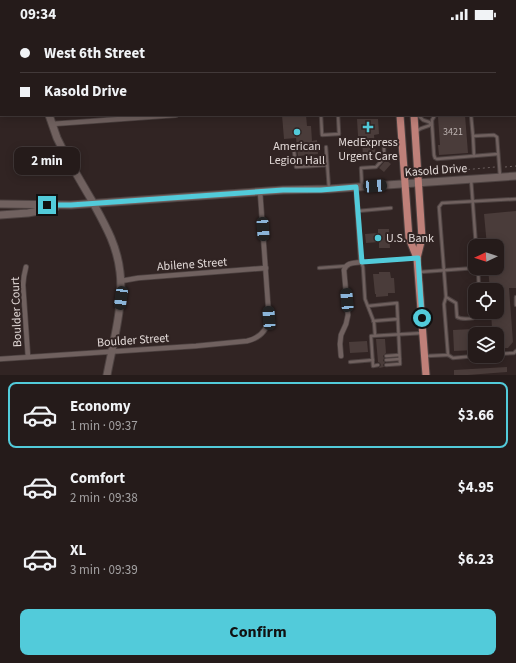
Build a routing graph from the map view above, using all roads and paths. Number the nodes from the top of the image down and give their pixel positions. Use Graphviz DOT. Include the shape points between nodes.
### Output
graph roads {
  1 [pos="49,116"];
  2 [pos="162,116"];
  3 [pos="321,116"];
  4 [pos="338,116"];
  5 [pos="400,116"];
  6 [pos="414,116"];
  7 [pos="419,116"];
  8 [pos="434,116"];
  9 [pos="471,116"];
  10 [pos="52,124"];
  11 [pos="432,124"];
  12 [pos="416,132"];
  13 [pos="473,136"];
  14 [pos="402,141"];
  15 [pos="326,146"];
  16 [pos="294,152"];
  17 [pos="498,154"];
  18 [pos="474,156"];
  19 [pos="327,165"];
  20 [pos="516,166"];
  21 [pos="499,167"];
  22 [pos="424,170"];
  23 [pos="516,176"];
  24 [pos="500,177"];
  25 [pos="471,179"];
  26 [pos="419,183"];
  27 [pos="405,184"];
  28 [pos="359,187"];
  29 [pos="329,189"];
  30 [pos="260,192"];
  31 [pos="516,199"];
  32 [pos="473,201"];
  33 [pos="93,203"];
  34 [pos="0,204"];
  35 [pos="71,205"];
  36 [pos="391,208"];
  37 [pos="358,211"];
  38 [pos="0,215"];
  39 [pos="476,239"];
  40 [pos="418,258"];
  41 [pos="362,262"];
  42 [pos="346,266"];
  43 [pos="26,267"];
  44 [pos="266,268"];
  45 [pos="319,268"];
  46 [pos="468,268"];
  47 [pos="444,270"];
  48 [pos="419,272"];
  49 [pos="121,281"];
  50 [pos="446,297"];
  51 [pos="516,297"];
  52 [pos="516,305"];
  53 [pos="368,306"];
  54 [pos="468,318"];
  55 [pos="398,319"];
  56 [pos="373,321"];
  57 [pos="423,333"];
  58 [pos="398,334"];
  59 [pos="375,336"];
  60 [pos="112,351"];
  61 [pos="516,351"];
  62 [pos="504,354"];
  63 [pos="399,355"];
  64 [pos="448,355"];
  65 [pos="341,356"];
  66 [pos="386,356"];
  67 [pos="425,356"];
  68 [pos="28,357"];
  69 [pos="377,357"];
  70 [pos="468,357"];
  71 [pos="0,359"];
  72 [pos="400,359"];
  73 [pos="373,360"];
  74 [pos="386,360"];
  75 [pos="378,361"];
  76 [pos="350,362"];
  77 [pos="386,365"];
  78 [pos="378,366"];
  79 [pos="107,375"];
  80 [pos="426,375"];
  1 -- 10 [label="main road"];
  2 -- 10 [label="street"];
  3 -- 4 [label="lane" via="322,135 339,134"];
  5 -- 14 [label="main road"];
  6 -- 12 [label="main road"];
  7 -- 11 [label="lane"];
  8 -- 11 [label="lane"];
  9 -- 13 [label="lane"];
  10 -- 33 [label="main road" via="62,148"];
  11 -- 12 [label="lane"];
  11 -- 18 [label="lane" via="435,158"];
  12 -- 26 [label="main road"];
  13 -- 17 [label="lane" via="496,135"];
  13 -- 18 [label="lane"];
  14 -- 27 [label="main road"];
  14 -- 28 [label="lane" via="384,146 384,158 376,167 361,168"];
  15 -- 19 [label="lane"];
  16 -- 19 [label="lane" via="296,167"];
  17 -- 18 [label="lane"];
  17 -- 21 [label="lane"];
  19 -- 29 [label="lane"];
  20 -- 21 [label="path"];
  21 -- 22 [label="path" via="431,173"];
  21 -- 24 [label="lane"];
  23 -- 24 [label="main road, Kasold Drive"];
  24 -- 25 [label="main road, Kasold Drive"];
  25 -- 26 [label="main road, Kasold Drive"];
  25 -- 32 [label="lane"];
  26 -- 27 [label="main road, Kasold Drive"];
  26 -- 40 [label="main road" via="422,238"];
  27 -- 28 [label="main road, Kasold Drive"];
  27 -- 40 [label="main road" via="409,238"];
  28 -- 29 [label="main road, Kasold Drive"];
  28 -- 37 [label="street"];
  29 -- 30 [label="main road, Kasold Drive"];
  30 -- 33 [label="main road, Kasold Drive"];
  30 -- 44 [label="street"];
  31 -- 32 [label="lane"];
  32 -- 39 [label="lane"];
  32 -- 47 [label="lane" via="442,203 439,207"];
  33 -- 35 [label="main road, Kasold Drive"];
  33 -- 49 [label="main road" via="114,241"];
  34 -- 35 [label="main road, Kasold Drive"];
  35 -- 38 [label="main road, Kasold Drive"];
  36 -- 37 [label="lane"];
  37 -- 41 [label="street"];
  40 -- 41 [label="lane"];
  40 -- 48 [label="main road"];
  41 -- 42 [label="street"];
  41 -- 53 [label="lane" via="365,299"];
  42 -- 45 [label="lane"];
  42 -- 65 [label="street" via="344,270 348,315 341,335"];
  43 -- 68 [label="street, Boulder Court" via="23,285"];
  44 -- 49 [label="street, Abilene Street"];
  44 -- 60 [label="street, Boulder Street" via="269,318 264,332 258,337 247,342"];
  46 -- 47 [label="lane"];
  47 -- 48 [label="lane"];
  47 -- 50 [label="lane"];
  48 -- 57 [label="main road"];
  49 -- 60 [label="main road" via="121,298"];
  50 -- 54 [label="lane" via="456,303 457,317"];
  50 -- 64 [label="lane" via="444,304"];
  51 -- 52 [label="lane"];
  53 -- 55 [label="lane" via="397,303"];
  53 -- 56 [label="lane"];
  55 -- 56 [label="lane"];
  55 -- 58 [label="lane"];
  56 -- 59 [label="lane"];
  57 -- 58 [label="lane"];
  57 -- 67 [label="main road"];
  58 -- 59 [label="lane"];
  58 -- 63 [label="lane"];
  59 -- 73 [label="lane" via="371,336"];
  60 -- 68 [label="street, Boulder Street"];
  60 -- 79 [label="main road"];
  61 -- 62 [label="lane"];
  63 -- 66 [label="lane"];
  63 -- 72 [label="lane"];
  64 -- 67 [label="lane"];
  64 -- 70 [label="lane" via="453,358"];
  67 -- 80 [label="main road"];
  68 -- 71 [label="street, Boulder Street"];
  69 -- 73 [label="lane"];
  72 -- 74 [label="lane"];
  72 -- 77 [label="lane" via="400,364"];
  73 -- 75 [label="lane"];
  73 -- 76 [label="lane"];
  73 -- 78 [label="lane" via="373,366"];
}
